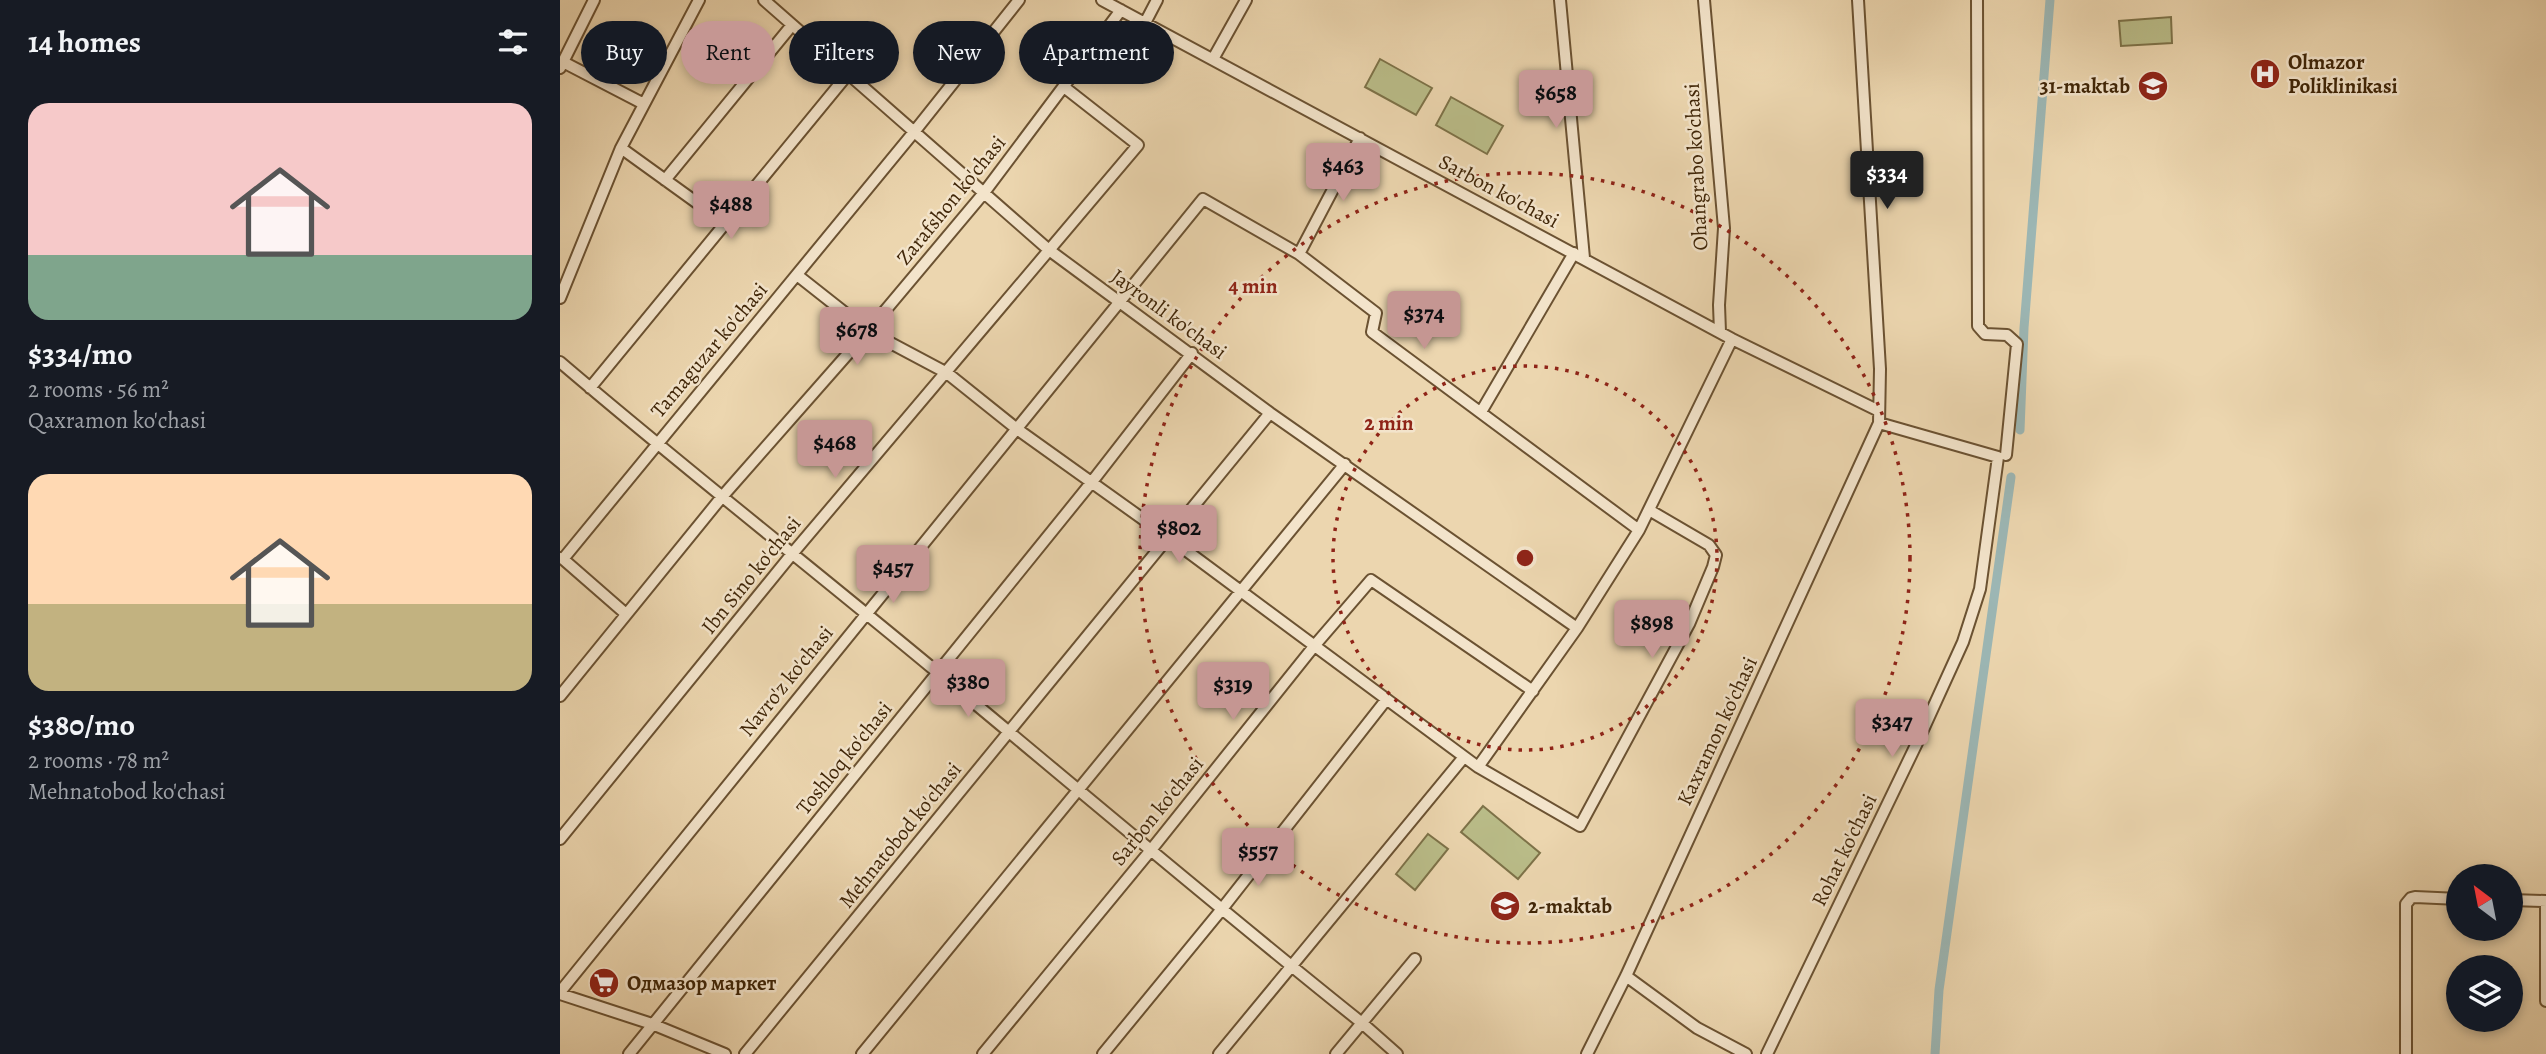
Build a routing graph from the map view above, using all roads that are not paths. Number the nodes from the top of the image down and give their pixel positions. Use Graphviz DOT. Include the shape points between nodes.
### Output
graph roads {
  1 [pos="594,0"];
  2 [pos="699,0"];
  3 [pos="764,0"];
  4 [pos="1019,0"];
  5 [pos="1102,0"];
  6 [pos="1157,0"];
  7 [pos="1245,0"];
  8 [pos="1560,0"];
  9 [pos="1704,0"];
  10 [pos="1857,0"];
  11 [pos="1977,0"];
  12 [pos="1121,10"];
  13 [pos="1142,21"];
  14 [pos="1147,21"];
  15 [pos="789,22"];
  16 [pos="789,29"];
  17 [pos="1174,38"];
  18 [pos="560,40"];
  19 [pos="571,45"];
  20 [pos="1213,59"];
  21 [pos="561,65"];
  22 [pos="841,84"];
  23 [pos="858,84"];
  24 [pos="1064,87"];
  25 [pos="644,104"];
  26 [pos="914,132"];
  27 [pos="1360,138"];
  28 [pos="621,148"];
  29 [pos="665,180"];
  30 [pos="983,194"];
  31 [pos="725,223"];
  32 [pos="1049,250"];
  33 [pos="1299,254"];
  34 [pos="1579,255"];
  35 [pos="797,275"];
  36 [pos="560,298"];
  37 [pos="1118,302"];
  38 [pos="868,331"];
  39 [pos="1720,332"];
  40 [pos="1732,339"];
  41 [pos="1192,354"];
  42 [pos="560,362"];
  43 [pos="947,373"];
  44 [pos="590,388"];
  45 [pos="1880,411"];
  46 [pos="1481,412"];
  47 [pos="1270,413"];
  48 [pos="1879,423"];
  49 [pos="1017,429"];
  50 [pos="656,443"];
  51 [pos="2002,456"];
  52 [pos="1345,464"];
  53 [pos="1091,483"];
  54 [pos="721,498"];
  55 [pos="1649,510"];
  56 [pos="1639,530"];
  57 [pos="1168,537"];
  58 [pos="792,554"];
  59 [pos="561,559"];
  60 [pos="1239,591"];
  61 [pos="626,614"];
  62 [pos="865,614"];
  63 [pos="1577,628"];
  64 [pos="1315,645"];
  65 [pos="937,672"];
  66 [pos="1533,691"];
  67 [pos="560,696"];
  68 [pos="1386,700"];
  69 [pos="1009,733"];
  70 [pos="1464,757"];
  71 [pos="1478,767"];
  72 [pos="1077,790"];
  73 [pos="560,839"];
  74 [pos="1151,850"];
  75 [pos="2446,898"];
  76 [pos="2524,900"];
  77 [pos="2546,901"];
  78 [pos="1222,909"];
  79 [pos="1415,959"];
  80 [pos="1292,967"];
  81 [pos="1626,976"];
  82 [pos="560,993"];
  83 [pos="2546,1001"];
  84 [pos="1362,1023"];
  85 [pos="652,1024"];
  86 [pos="629,1054"];
  87 [pos="725,1054"];
  88 [pos="745,1054"];
  89 [pos="862,1054"];
  90 [pos="983,1054"];
  91 [pos="1103,1054"];
  92 [pos="1219,1054"];
  93 [pos="1336,1054"];
  94 [pos="1396,1054"];
  95 [pos="1587,1054"];
  96 [pos="1746,1054"];
  97 [pos="1767,1054"];
  98 [pos="2406,1054"];
  1 -- 19 [label="street"];
  2 -- 25 [label="street"];
  3 -- 15 [label="street, Jayronli ko'chasi"];
  4 -- 26 [label="street, Tamaguzar ko'chasi"];
  5 -- 12 [label="street, Sarbon ko'chasi"];
  6 -- 14 [label="street"];
  7 -- 20 [label="street"];
  8 -- 34 [label="street"];
  9 -- 39 [label="street, Ohangrabo ko'chasi" via="1724,228"];
  10 -- 45 [label="street, Kaxramon ko'chasi"];
  11 -- 51 [label="street, Rohat ko'chasi" via="1978,326 1985,334 2007,335 2017,344"];
  12 -- 13 [label="street, Sarbon ko'chasi"];
  12 -- 24 [label="street, Zarafshon ko'chasi"];
  16 -- 29 [label="street"];
  17 -- 20 [label="street, Sarbon ko'chasi"];
  18 -- 19 [label="street"];
  19 -- 21 [label="street"];
  20 -- 27 [label="street, Sarbon ko'chasi"];
  21 -- 25 [label="street"];
  22 -- 31 [label="street"];
  23 -- 26 [label="street, Jayronli ko'chasi"];
  24 -- 30 [label="street, Zarafshon ko'chasi"];
  24 -- 32 [label="street, Ibn Sino ko'chasi" via="1138,145"];
  25 -- 28 [label="street"];
  26 -- 30 [label="street, Jayronli ko'chasi"];
  26 -- 35 [label="street, Tamaguzar ko'chasi"];
  27 -- 33 [label="street"];
  27 -- 34 [label="street, Sarbon ko'chasi"];
  28 -- 29 [label="street"];
  28 -- 36 [label="street"];
  29 -- 31 [label="street"];
  30 -- 32 [label="street, Jayronli ko'chasi"];
  30 -- 38 [label="street, Zarafshon ko'chasi"];
  31 -- 44 [label="street"];
  32 -- 37 [label="street, Jayronli ko'chasi"];
  32 -- 43 [label="street, Ibn Sino ko'chasi"];
  33 -- 37 [label="street, Navro'z ko'chasi" via="1203,199"];
  33 -- 46 [label="street" via="1376,313 1371,332"];
  34 -- 39 [label="street, Sarbon ko'chasi"];
  34 -- 46 [label="street"];
  35 -- 38 [label="street"];
  35 -- 50 [label="street, Tamaguzar ko'chasi"];
  37 -- 41 [label="street, Jayronli ko'chasi"];
  37 -- 49 [label="street, Navro'z ko'chasi"];
  38 -- 43 [label="street"];
  38 -- 54 [label="street, Zarafshon ko'chasi"];
  39 -- 40 [label="street, Sarbon ko'chasi"];
  40 -- 45 [label="street, Sarbon ko'chasi"];
  40 -- 55 [label="street"];
  41 -- 47 [label="street, Jayronli ko'chasi"];
  41 -- 53 [label="street, Toshloq ko'chasi"];
  42 -- 44 [label="street"];
  43 -- 49 [label="street"];
  43 -- 58 [label="street, Ibn Sino ko'chasi"];
  44 -- 50 [label="street"];
  45 -- 48 [label="street, Kaxramon ko'chasi"];
  46 -- 56 [label="street"];
  47 -- 52 [label="street, Jayronli ko'chasi"];
  47 -- 57 [label="street, Mehnatobod ko'chasi"];
  48 -- 51 [label="street"];
  48 -- 81 [label="street, Kaxramon ko'chasi"];
  49 -- 53 [label="street"];
  49 -- 62 [label="street, Navro'z ko'chasi"];
  50 -- 54 [label="street"];
  50 -- 59 [label="street, Tamaguzar ko'chasi"];
  51 -- 97 [label="street, Rohat ko'chasi" via="1980,589 1963,642"];
  52 -- 60 [label="street"];
  52 -- 63 [label="street, Jayronli ko'chasi"];
  53 -- 57 [label="street"];
  53 -- 65 [label="street, Toshloq ko'chasi"];
  54 -- 58 [label="street"];
  54 -- 61 [label="street, Zarafshon ko'chasi"];
  55 -- 56 [label="street"];
  55 -- 71 [label="street" via="1709,545 1716,555 1689,624 1580,826"];
  56 -- 63 [label="street"];
  57 -- 60 [label="street"];
  57 -- 69 [label="street, Mehnatobod ko'chasi"];
  58 -- 62 [label="street"];
  58 -- 73 [label="street, Ibn Sino ko'chasi"];
  59 -- 61 [label="street"];
  60 -- 64 [label="street"];
  60 -- 72 [label="street"];
  61 -- 67 [label="street, Zarafshon ko'chasi"];
  62 -- 65 [label="street"];
  62 -- 82 [label="street, Navro'z ko'chasi"];
  63 -- 66 [label="street"];
  64 -- 66 [label="street, Sarbon ko'chasi" via="1371,580"];
  64 -- 68 [label="street"];
  64 -- 74 [label="street, Sarbon ko'chasi"];
  65 -- 69 [label="street"];
  65 -- 85 [label="street, Toshloq ko'chasi"];
  66 -- 71 [label="street"];
  68 -- 70 [label="street"];
  68 -- 78 [label="street"];
  69 -- 72 [label="street"];
  69 -- 88 [label="street, Mehnatobod ko'chasi"];
  70 -- 71 [label="street"];
  70 -- 80 [label="street"];
  72 -- 74 [label="street"];
  72 -- 89 [label="street"];
  74 -- 78 [label="street"];
  74 -- 90 [label="street, Sarbon ko'chasi"];
  75 -- 98 [label="street" via="2415,897 2406,908"];
  76 -- 77 [label="street"];
  77 -- 83 [label="street"];
  78 -- 80 [label="street"];
  78 -- 91 [label="street"];
  79 -- 84 [label="street"];
  80 -- 84 [label="street"];
  80 -- 92 [label="street"];
  81 -- 95 [label="street, Kaxramon ko'chasi"];
  81 -- 96 [label="street" via="1697,1028"];
  82 -- 85 [label="street"];
  84 -- 93 [label="street"];
  84 -- 94 [label="street"];
  85 -- 86 [label="street, Toshloq ko'chasi"];
  85 -- 87 [label="street"];
}
